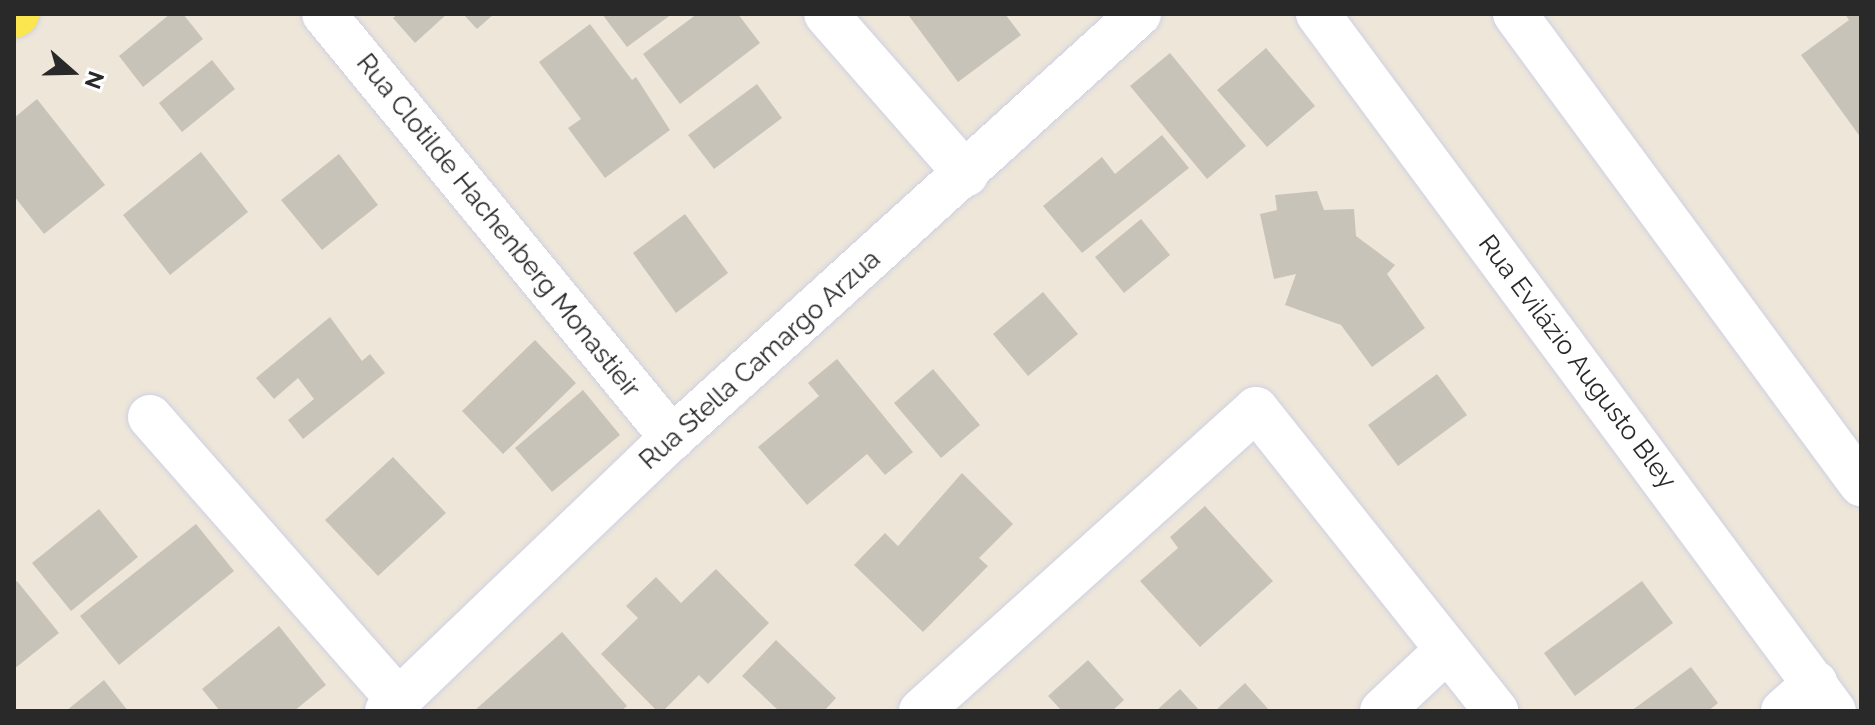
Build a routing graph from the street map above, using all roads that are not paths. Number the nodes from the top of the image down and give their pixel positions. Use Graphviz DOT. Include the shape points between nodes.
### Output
graph roads {
  1 [pos="324,14"];
  2 [pos="826,14"];
  3 [pos="1139,14"];
  4 [pos="1318,14"];
  5 [pos="1515,14"];
  6 [pos="966,174"];
  7 [pos="150,417"];
  8 [pos="672,438"];
  9 [pos="1861,484"];
  10 [pos="1447,650"];
  11 [pos="1811,702"];
  12 [pos="393,706"];
  13 [pos="921,711"];
  14 [pos="1382,711"];
  15 [pos="1496,711"];
  1 -- 8 [label="street, Rua Clotilde Hachenberg Monastieir"];
  2 -- 6 [label="street"];
  3 -- 6 [label="street, Rua Stella Camargo Arzua"];
  4 -- 11 [label="street, Rua Evilázio Augusto Bley"];
  5 -- 9 [label="street"];
  6 -- 8 [label="street, Rua Stella Camargo Arzua"];
  7 -- 12 [label="street"];
  8 -- 12 [label="street, Rua Stella Camargo Arzua"];
  10 -- 13 [label="street" via="1256,409"];
  10 -- 14 [label="street"];
  10 -- 15 [label="street"];
}
